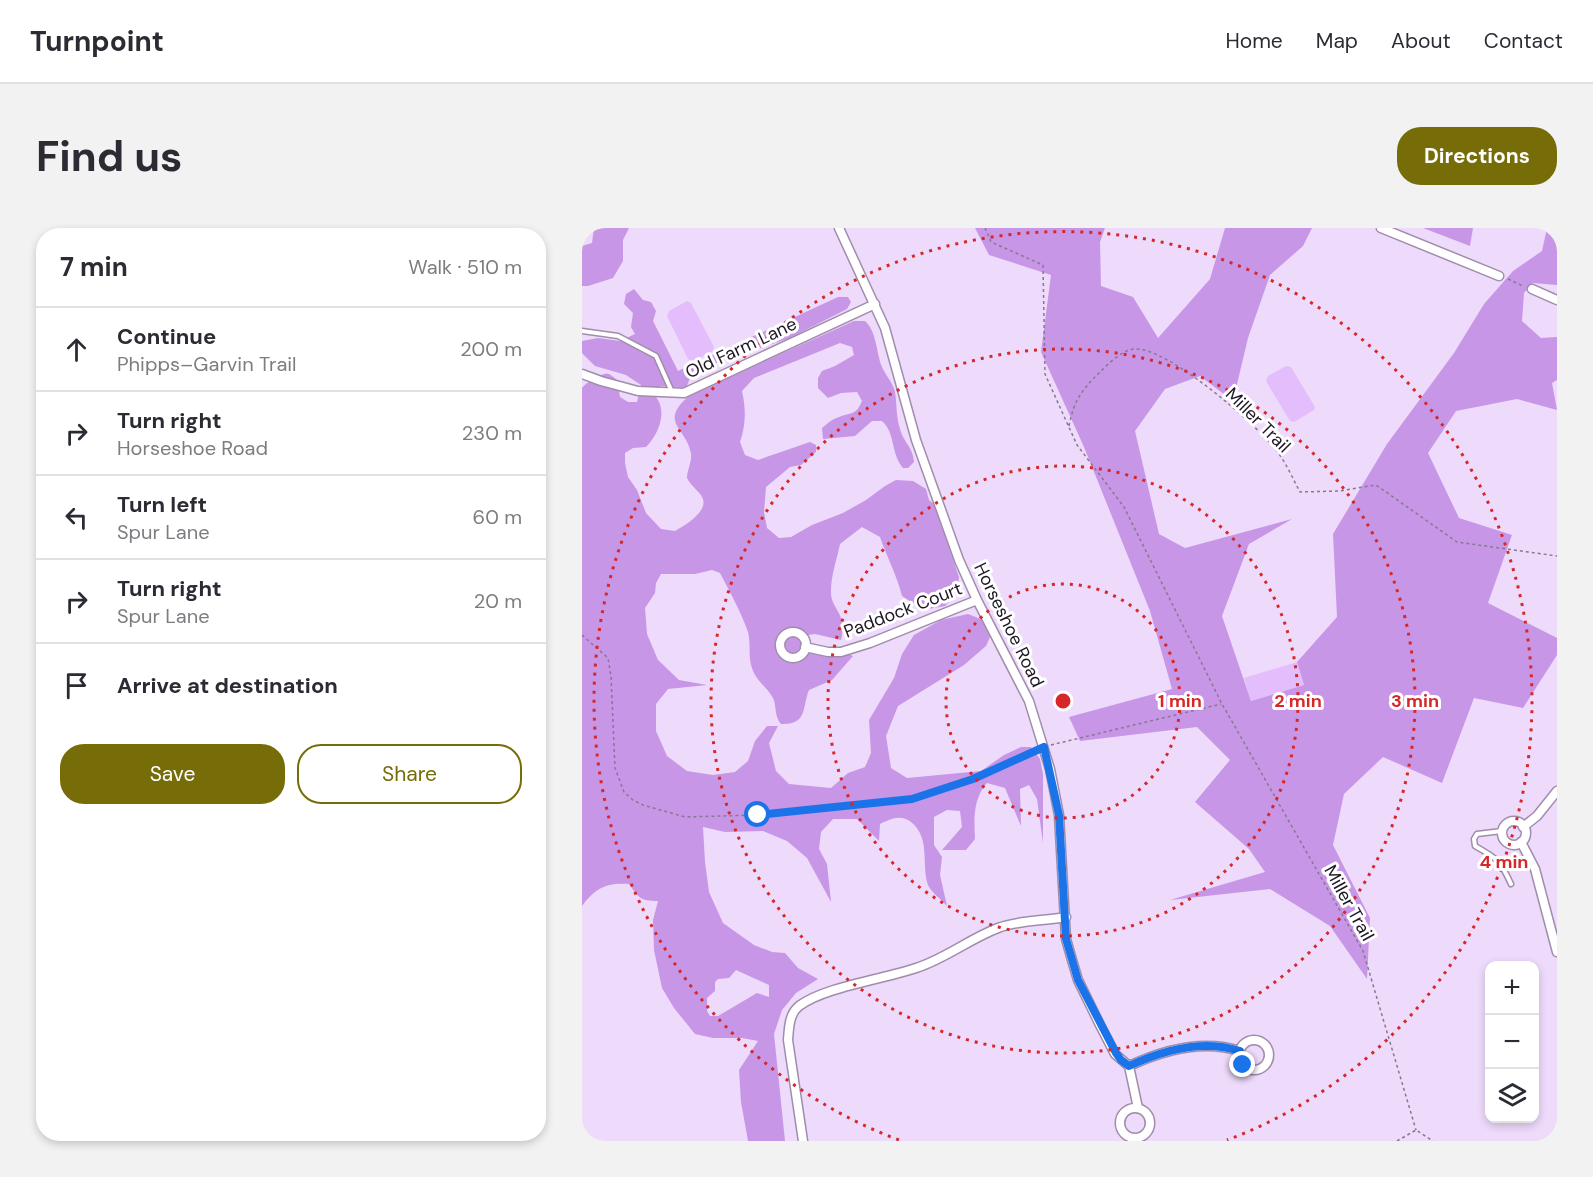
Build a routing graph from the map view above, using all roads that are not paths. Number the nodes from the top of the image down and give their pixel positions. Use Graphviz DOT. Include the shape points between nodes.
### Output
graph roads {
  1 [pos="839,228"];
  2 [pos="1381,228"];
  3 [pos="1499,276"];
  4 [pos="1532,289"];
  5 [pos="1557,300"];
  6 [pos="874,304"];
  7 [pos="582,331"];
  8 [pos="582,374"];
  9 [pos="672,393"];
  10 [pos="976,600"];
  11 [pos="805,647"];
  12 [pos="1557,791"];
  13 [pos="1523,827"];
  14 [pos="1502,831"];
  15 [pos="1521,842"];
  16 [pos="1511,884"];
  17 [pos="1066,917"];
  18 [pos="1557,952"];
  19 [pos="1240,1051"];
  20 [pos="1129,1066"];
  21 [pos="1138,1108"];
  22 [pos="803,1141"];
  1 -- 6 [label="street, Horseshoe Road"];
  2 -- 3 [label="street"];
  4 -- 5 [label="street"];
  6 -- 9 [label="street, Old Farm Lane" via="684,393"];
  6 -- 10 [label="street, Horseshoe Road" via="885,328 937,503"];
  7 -- 9 [label="lane" via="618,336 656,356"];
  8 -- 9 [label="street, Old Farm Lane" via="638,391"];
  10 -- 11 [label="street, Paddock Court" via="841,652"];
  10 -- 17 [label="street, Horseshoe Road" via="1029,701 1044,747 1059,815"];
  12 -- 13 [label="street"];
  13 -- 14 [label="street" via="1511,822"];
  13 -- 15 [label="street" via="1525,835"];
  14 -- 15 [label="street" via="1508,843"];
  14 -- 16 [label="lane" via="1477,834 1475,846 1503,864"];
  15 -- 18 [label="street" via="1535,869"];
  17 -- 20 [label="street, Horseshoe Road" via="1066,939 1078,980 1116,1053"];
  17 -- 22 [label="street" via="998,928 919,967 831,991 797,1007 789,1023 788,1040"];
  19 -- 20 [label="street" via="1219,1046 1189,1047 1158,1053"];
  20 -- 21 [label="street, Horseshoe Road"];
}
